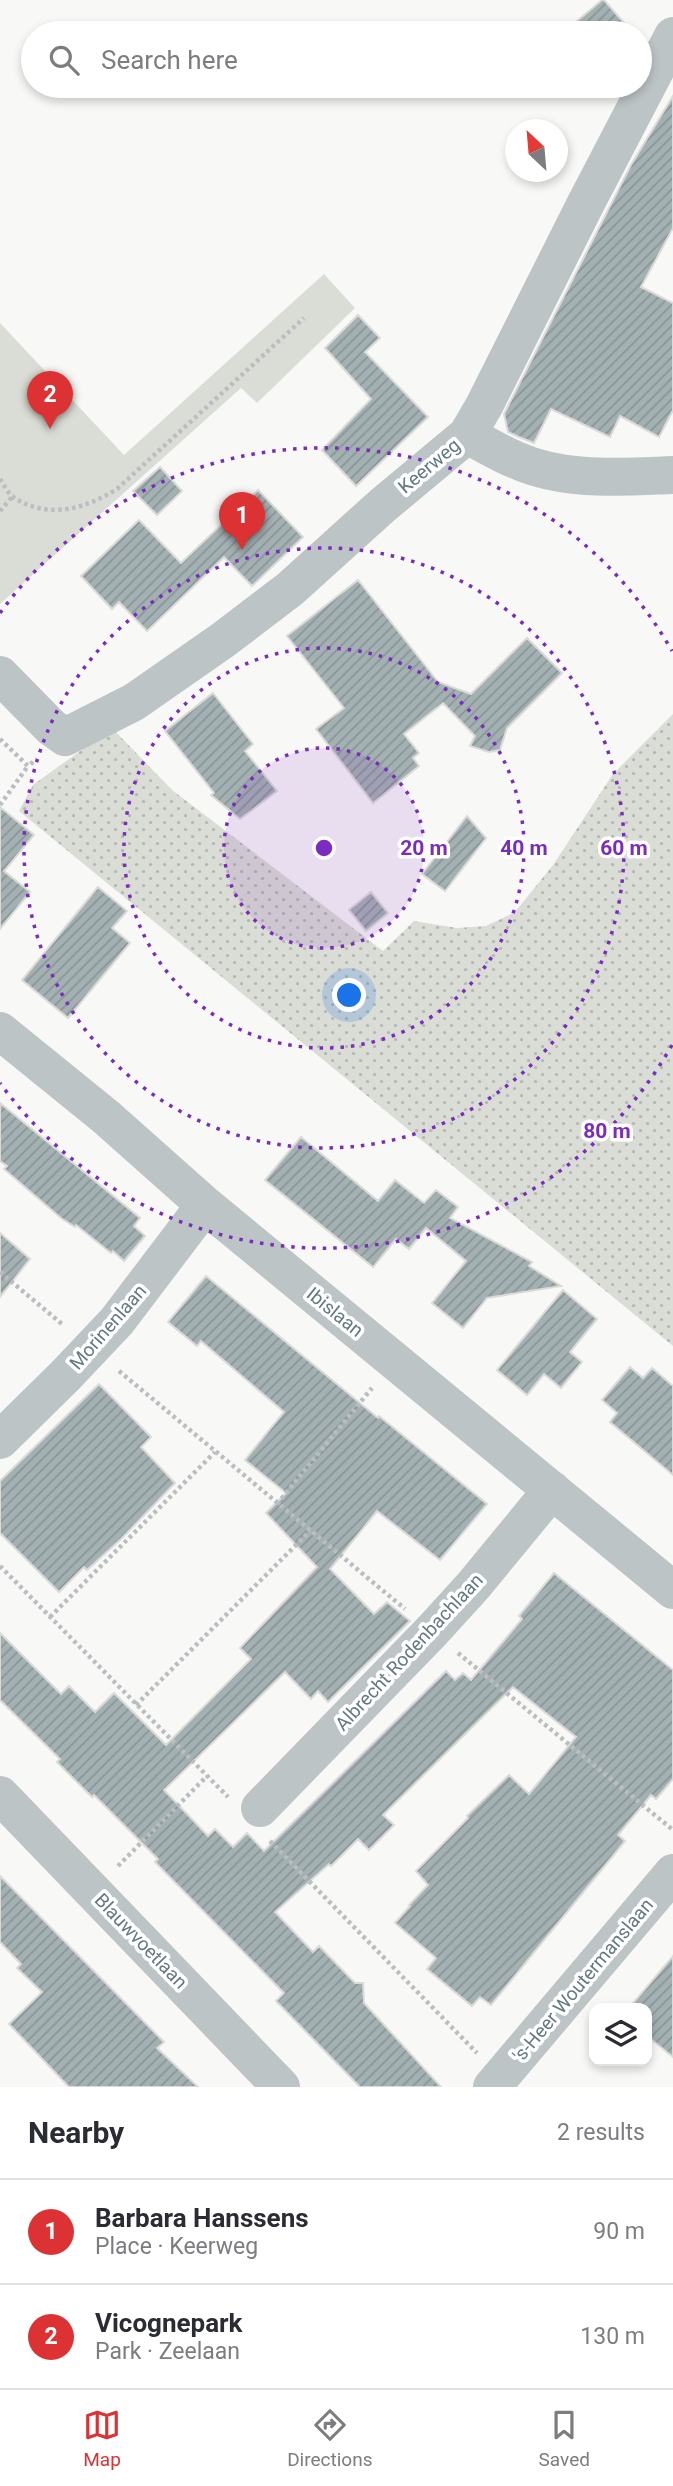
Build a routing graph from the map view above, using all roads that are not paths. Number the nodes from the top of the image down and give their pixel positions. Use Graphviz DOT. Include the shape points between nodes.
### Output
graph roads {
  1 [pos="673,36"];
  2 [pos="652,76"];
  3 [pos="641,98"];
  4 [pos="467,435"];
  5 [pos="673,475"];
  6 [pos="0,675"];
  7 [pos="0,1031"];
  8 [pos="205,1205"];
  9 [pos="0,1440"];
  10 [pos="552,1490"];
  11 [pos="673,1590"];
  12 [pos="0,1795"];
  13 [pos="260,1808"];
  14 [pos="673,1874"];
  15 [pos="281,2087"];
  16 [pos="492,2087"];
  1 -- 2 [label="street, Keerweg"];
  3 -- 4 [label="street, Keerweg"];
  4 -- 5 [label="street" via="517,461 556,471 602,478"];
  4 -- 6 [label="street, Keerweg" via="290,589 134,702 65,737"];
  7 -- 8 [label="street, Ibislaan"];
  8 -- 9 [label="street, Morinenlaan" via="117,1321"];
  8 -- 10 [label="street, Ibislaan"];
  10 -- 11 [label="street, Ibislaan"];
  10 -- 13 [label="street, Albrecht Rodenbachlaan" via="432,1631"];
  12 -- 15 [label="street, Blauwvoetlaan"];
  14 -- 16 [label="street, 's-Heer Woutermanslaan"];
}
